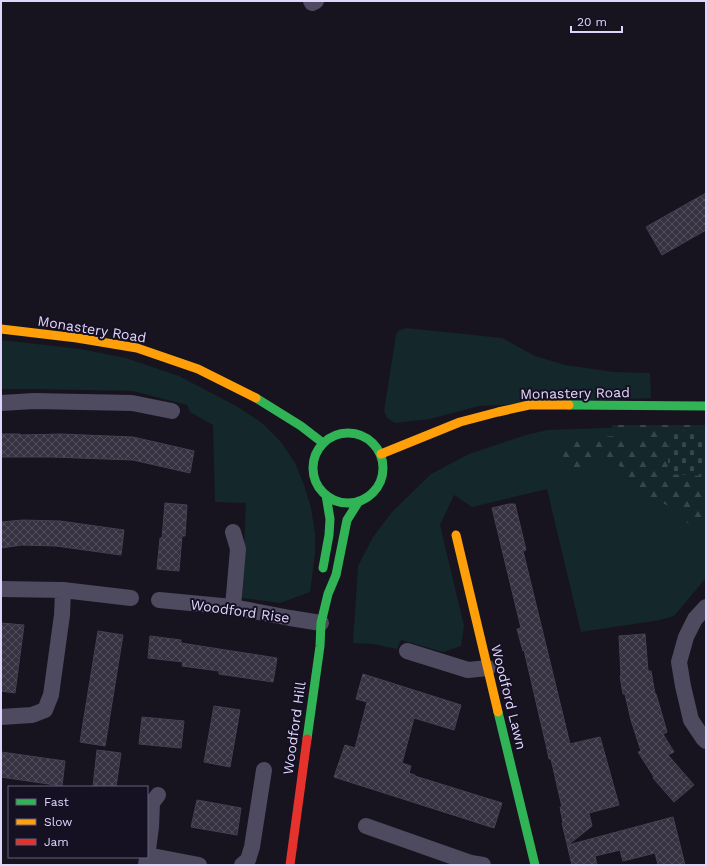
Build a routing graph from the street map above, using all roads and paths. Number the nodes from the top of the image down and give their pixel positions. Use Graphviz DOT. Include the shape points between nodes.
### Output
graph roads {
  1 [pos="1,329"];
  2 [pos="1,403"];
  3 [pos="706,406"];
  4 [pos="172,411"];
  5 [pos="323,443"];
  6 [pos="381,454"];
  7 [pos="326,495"];
  8 [pos="359,501"];
  9 [pos="233,532"];
  10 [pos="456,535"];
  11 [pos="1,589"];
  12 [pos="63,590"];
  13 [pos="328,594"];
  14 [pos="131,598"];
  15 [pos="159,600"];
  16 [pos="233,607"];
  17 [pos="706,607"];
  18 [pos="321,623"];
  19 [pos="407,651"];
  20 [pos="488,668"];
  21 [pos="1,717"];
  22 [pos="706,741"];
  23 [pos="264,770"];
  24 [pos="158,795"];
  25 [pos="366,826"];
  26 [pos="148,855"];
  27 [pos="199,865"];
  28 [pos="242,865"];
  29 [pos="290,865"];
  30 [pos="483,865"];
  31 [pos="534,865"];
  1 -- 5 [label="street, Monastery Road" via="137,348 198,369 251,395"];
  2 -- 4 [label="street" via="132,403"];
  3 -- 6 [label="street, Monastery Road" via="529,405 460,422"];
  5 -- 6 [label="street" via="341,433 351,432 370,439"];
  5 -- 7 [label="street" via="313,464 318,486"];
  6 -- 8 [label="street" via="384,466 382,478 377,488"];
  7 -- 8 [label="street" via="336,501 347,503"];
  7 -- 13 [label="street" via="330,519 323,577"];
  8 -- 13 [label="street, Woodford Hill" via="347,520 336,575"];
  9 -- 16 [label="street" via="238,549"];
  10 -- 20 [label="street, Woodford Lawn"];
  11 -- 12 [label="street"];
  12 -- 14 [label="street"];
  12 -- 21 [label="street" via="52,687 44,710 32,715"];
  13 -- 18 [label="street, Woodford Hill"];
  15 -- 16 [label="street, Woodford Rise"];
  16 -- 18 [label="street, Woodford Rise"];
  17 -- 22 [label="street" via="695,619 686,637 679,662 691,720"];
  18 -- 29 [label="street, Woodford Hill"];
  19 -- 20 [label="street" via="468,670"];
  20 -- 31 [label="street, Woodford Lawn"];
  23 -- 28 [label="street" via="252,847 248,860"];
  24 -- 26 [label="street" via="152,803"];
  25 -- 30 [label="street"];
  26 -- 27 [label="street"];
}
